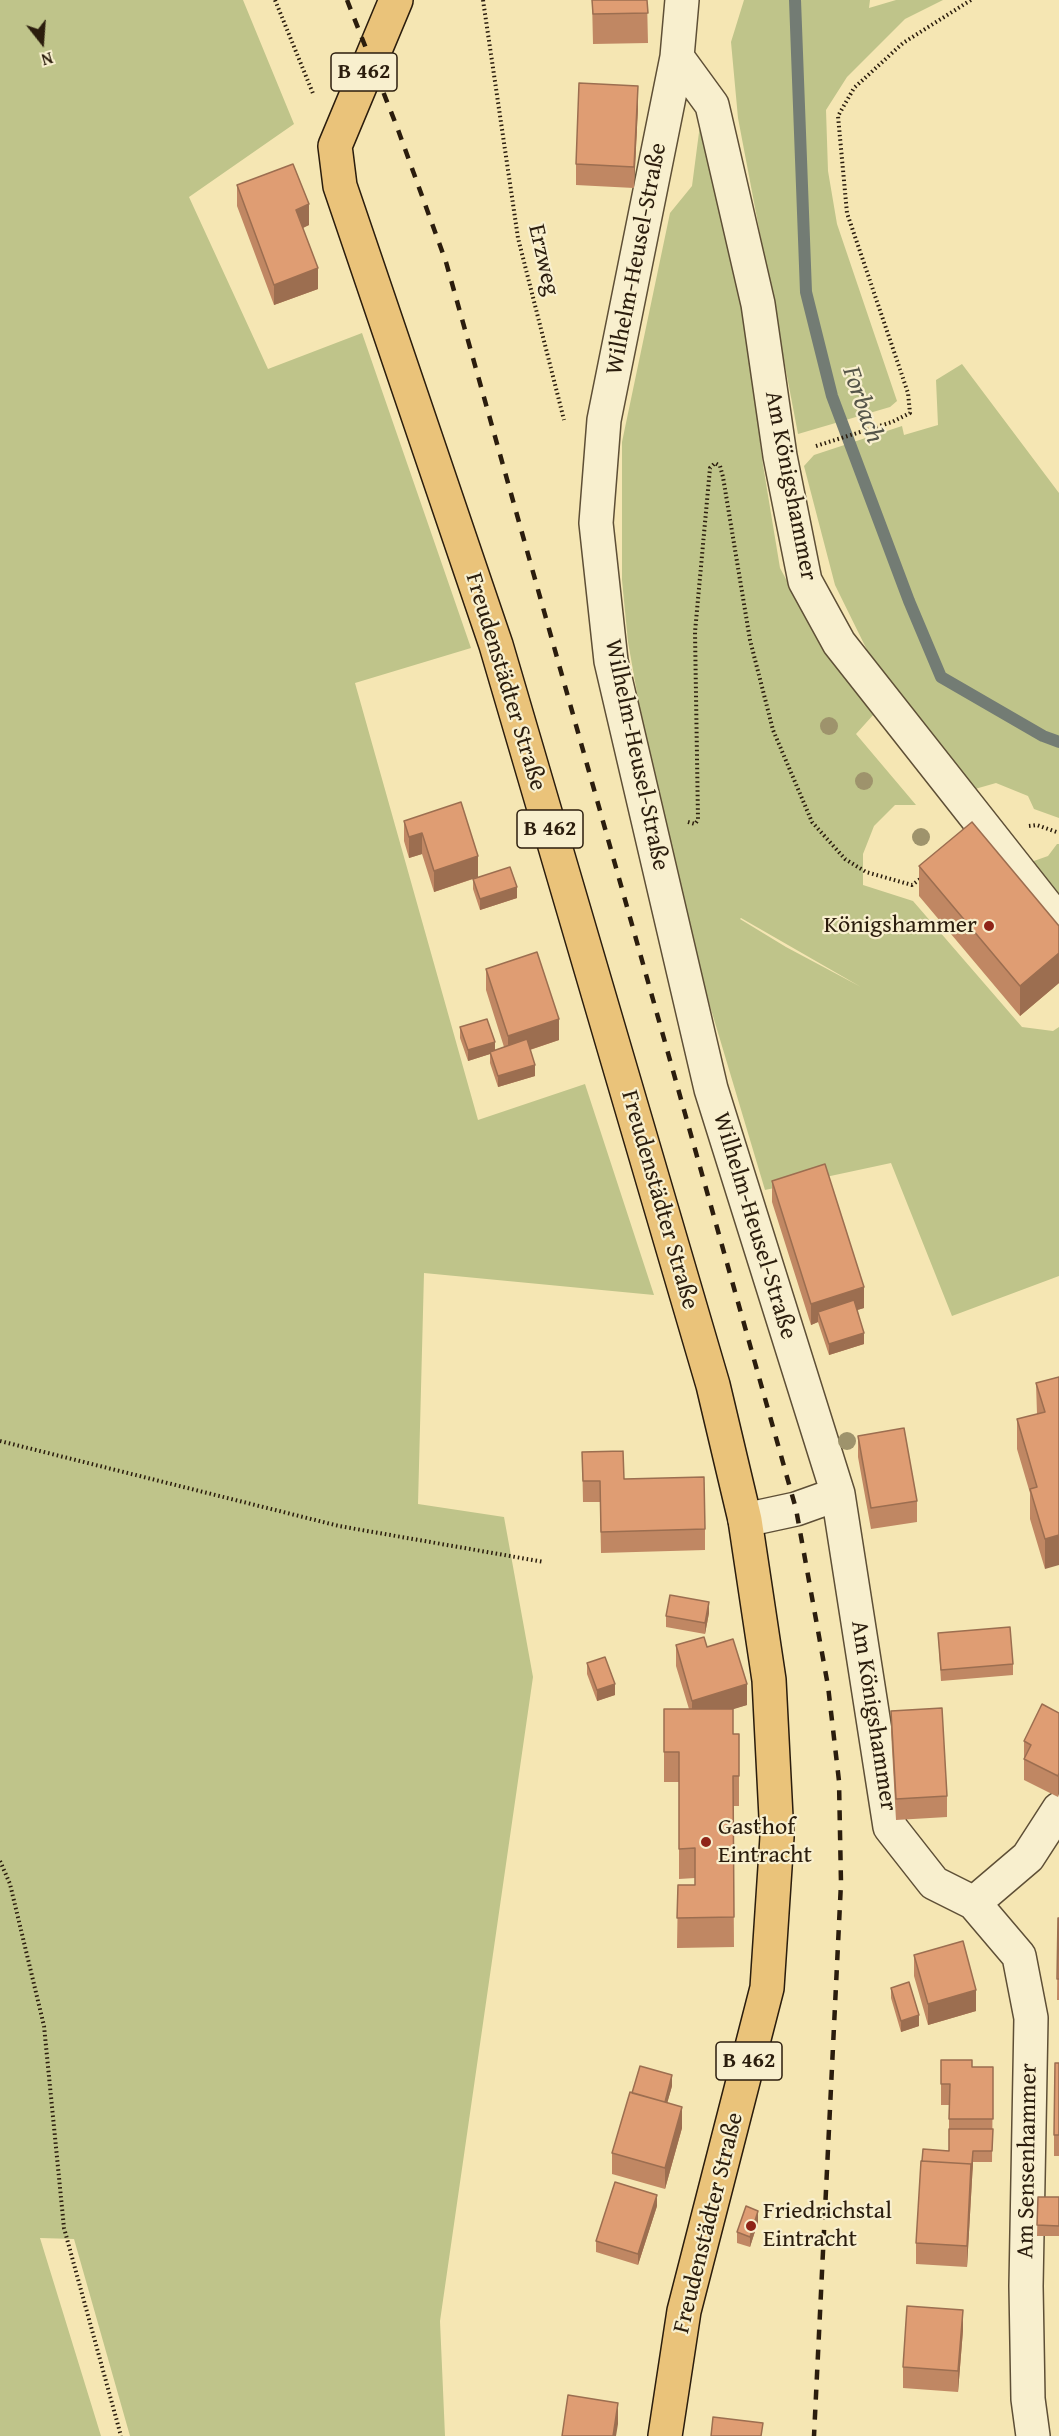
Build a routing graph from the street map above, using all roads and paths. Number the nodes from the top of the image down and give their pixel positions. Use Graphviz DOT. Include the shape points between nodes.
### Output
graph roads {
  1 [pos="274,0"];
  2 [pos="396,0"];
  3 [pos="483,0"];
  4 [pos="682,0"];
  5 [pos="971,0"];
  6 [pos="677,57"];
  7 [pos="335,146"];
  8 [pos="566,429"];
  9 [pos="806,449"];
  10 [pos="686,814"];
  11 [pos="986,832"];
  12 [pos="1059,833"];
  13 [pos="931,872"];
  14 [pos="1059,922"];
  15 [pos="0,1441"];
  16 [pos="838,1494"];
  17 [pos="746,1520"];
  18 [pos="543,1562"];
  19 [pos="1059,1809"];
  20 [pos="0,1861"];
  21 [pos="974,1903"];
  22 [pos="121,2436"];
  23 [pos="665,2436"];
  24 [pos="1033,2436"];
  1 -- 7 [label="path"];
  2 -- 7 [label="main road, Freudenstädter Straße / B 462"];
  3 -- 8 [label="path, Erzweg" via="518,238"];
  4 -- 6 [label="street, Wilhelm-Heusel-Straße"];
  5 -- 9 [label="path" via="903,43 854,88 838,116 847,213 909,393 910,413"];
  6 -- 11 [label="street, Am Königshammer" via="712,105 758,304 780,456 805,581 839,643"];
  6 -- 16 [label="street, Wilhelm-Heusel-Straße" via="604,420 596,523 598,546 611,661 711,1089"];
  7 -- 17 [label="main road, Freudenstädter Straße / B 462" via="340,186 496,645 713,1385"];
  10 -- 13 [label="path" via="688,823 695,824 699,806 695,632 710,468 716,463 723,477 750,640 773,730 812,822 845,859 866,872 912,885"];
  11 -- 12 [label="path" via="1037,825"];
  11 -- 14 [label="street, Am Königshammer"];
  15 -- 18 [label="path" via="339,1526"];
  16 -- 17 [label="street" via="796,1509"];
  16 -- 21 [label="street, Am Königshammer" via="890,1827 934,1883"];
  17 -- 23 [label="main road, Freudenstädter Straße / B 462" via="769,1680 777,1837 767,1988 684,2311"];
  19 -- 21 [label="street" via="1028,1857"];
  20 -- 22 [label="path" via="10,1884 44,2026 64,2228"];
  21 -- 24 [label="street, Am Sensenhammer" via="1018,1956 1030,2018 1026,2286 1028,2399"];
}
